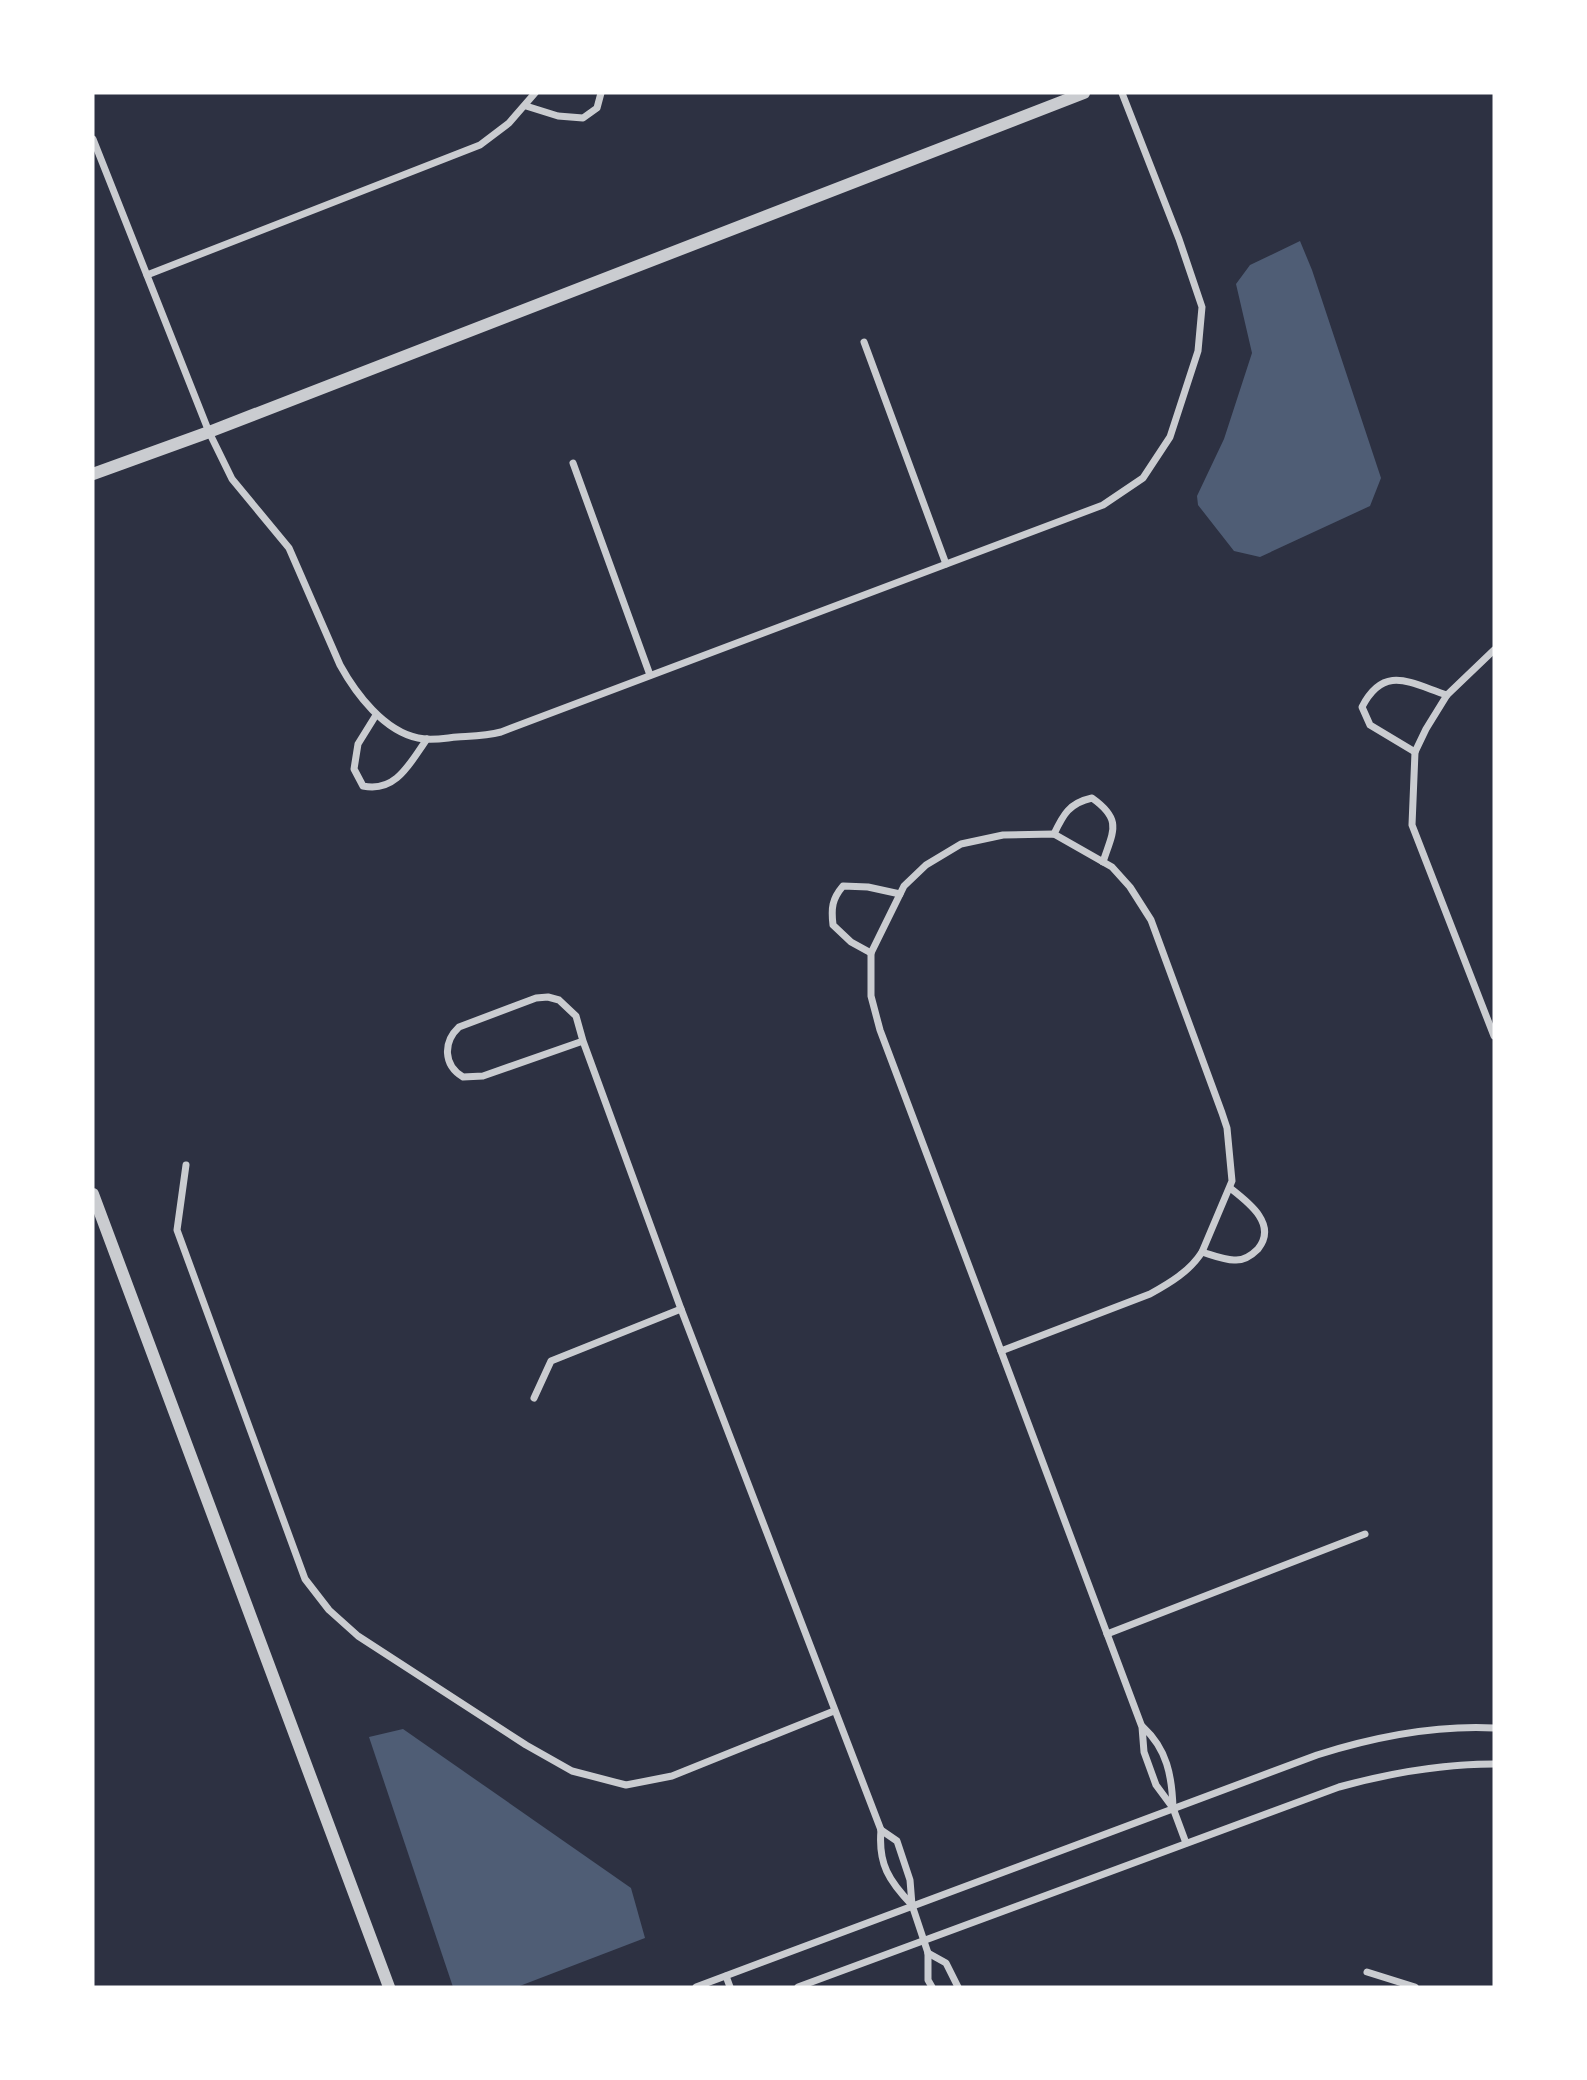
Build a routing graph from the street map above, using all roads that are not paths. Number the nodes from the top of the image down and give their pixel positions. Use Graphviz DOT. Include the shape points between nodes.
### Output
graph roads {
  1 [pos="535,93"];
  2 [pos="601,93"];
  3 [pos="1084,93"];
  4 [pos="1122,93"];
  5 [pos="526,106"];
  6 [pos="93,139"];
  7 [pos="147,275"];
  8 [pos="864,342"];
  9 [pos="209,432"];
  10 [pos="572,463"];
  11 [pos="93,474"];
  12 [pos="946,564"];
  13 [pos="1494,650"];
  14 [pos="650,675"];
  15 [pos="1447,695"];
  16 [pos="376,715"];
  17 [pos="427,739"];
  18 [pos="1415,752"];
  19 [pos="1054,835"];
  20 [pos="1103,862"];
  21 [pos="900,894"];
  22 [pos="872,953"];
  23 [pos="1494,1036"];
  24 [pos="583,1041"];
  25 [pos="186,1165"];
  26 [pos="1230,1188"];
  27 [pos="93,1194"];
  28 [pos="1202,1252"];
  29 [pos="681,1309"];
  30 [pos="1001,1351"];
  31 [pos="534,1398"];
  32 [pos="1365,1534"];
  33 [pos="1107,1633"];
  34 [pos="834,1711"];
  35 [pos="1142,1727"];
  36 [pos="1494,1728"];
  37 [pos="1494,1764"];
  38 [pos="1173,1808"];
  39 [pos="881,1830"];
  40 [pos="1186,1843"];
  41 [pos="912,1905"];
  42 [pos="925,1940"];
  43 [pos="928,1953"];
  44 [pos="1367,1972"];
  45 [pos="726,1976"];
  46 [pos="388,1987"];
  47 [pos="696,1987"];
  48 [pos="730,1987"];
  49 [pos="799,1987"];
  50 [pos="932,1987"];
  51 [pos="958,1987"];
  52 [pos="1415,1987"];
  1 -- 5 [label="street"];
  2 -- 5 [label="street" via="597,108 583,118"];
  3 -- 9 [label="street"];
  4 -- 12 [label="street" via="1202,307 1198,351 1170,436 1143,478 1103,505"];
  5 -- 7 [label="street" via="480,145"];
  6 -- 7 [label="street"];
  7 -- 9 [label="street"];
  8 -- 12 [label="street"];
  9 -- 11 [label="street"];
  9 -- 16 [label="street" via="232,479 289,548 340,665"];
  10 -- 14 [label="street"];
  12 -- 14 [label="street"];
  13 -- 15 [label="street"];
  14 -- 17 [label="street" via="501,732"];
  15 -- 18 [label="street"];
  15 -- 18 [label="street" via="1405,681 1387,681 1371,690 1362,708 1370,725"];
  16 -- 17 [label="street" via="407,734"];
  16 -- 17 [label="street" via="358,744 354,769 363,786 387,786"];
  18 -- 23 [label="street" via="1412,825"];
  19 -- 20 [label="street"];
  19 -- 20 [label="street" via="1072,804 1091,798 1113,821 1114,833"];
  19 -- 21 [label="street" via="1003,835 961,844 926,865"];
  20 -- 26 [label="street" via="1130,887 1151,920 1227,1128"];
  21 -- 22 [label="street"];
  21 -- 22 [label="street" via="843,886 835,895 833,925"];
  22 -- 30 [label="street" via="871,996 880,1030"];
  24 -- 24 [label="street" via="576,1016 559,1000 536,998 459,1027 446,1045 450,1066 463,1077 483,1076"];
  24 -- 29 [label="street"];
  25 -- 34 [label="street" via="177,1230 305,1579 329,1610 358,1636 572,1771 626,1785 672,1776"];
  26 -- 28 [label="street"];
  26 -- 28 [label="street" via="1260,1217 1265,1228 1262,1244 1252,1256 1235,1261"];
  27 -- 46 [label="street"];
  28 -- 30 [label="street" via="1172,1282 1150,1294"];
  29 -- 31 [label="street" via="551,1361"];
  29 -- 34 [label="street"];
  30 -- 33 [label="street"];
  32 -- 33 [label="street"];
  33 -- 35 [label="street"];
  34 -- 39 [label="street"];
  35 -- 38 [label="street" via="1144,1752 1156,1786"];
  35 -- 38 [label="street" via="1157,1740 1172,1780"];
  36 -- 38 [label="street" via="1409,1733 1345,1746"];
  37 -- 40 [label="street" via="1436,1767 1366,1780"];
  38 -- 40 [label="street"];
  38 -- 41 [label="street"];
  39 -- 41 [label="street" via="897,1842 910,1880"];
  39 -- 41 [label="street" via="879,1850 890,1882"];
  40 -- 42 [label="street"];
  41 -- 42 [label="street"];
  41 -- 45 [label="street"];
  42 -- 43 [label="street"];
  42 -- 49 [label="street"];
  43 -- 50 [label="street"];
  43 -- 51 [label="street" via="946,1963"];
  44 -- 52 [label="street"];
  45 -- 47 [label="street"];
  45 -- 48 [label="street"];
}
